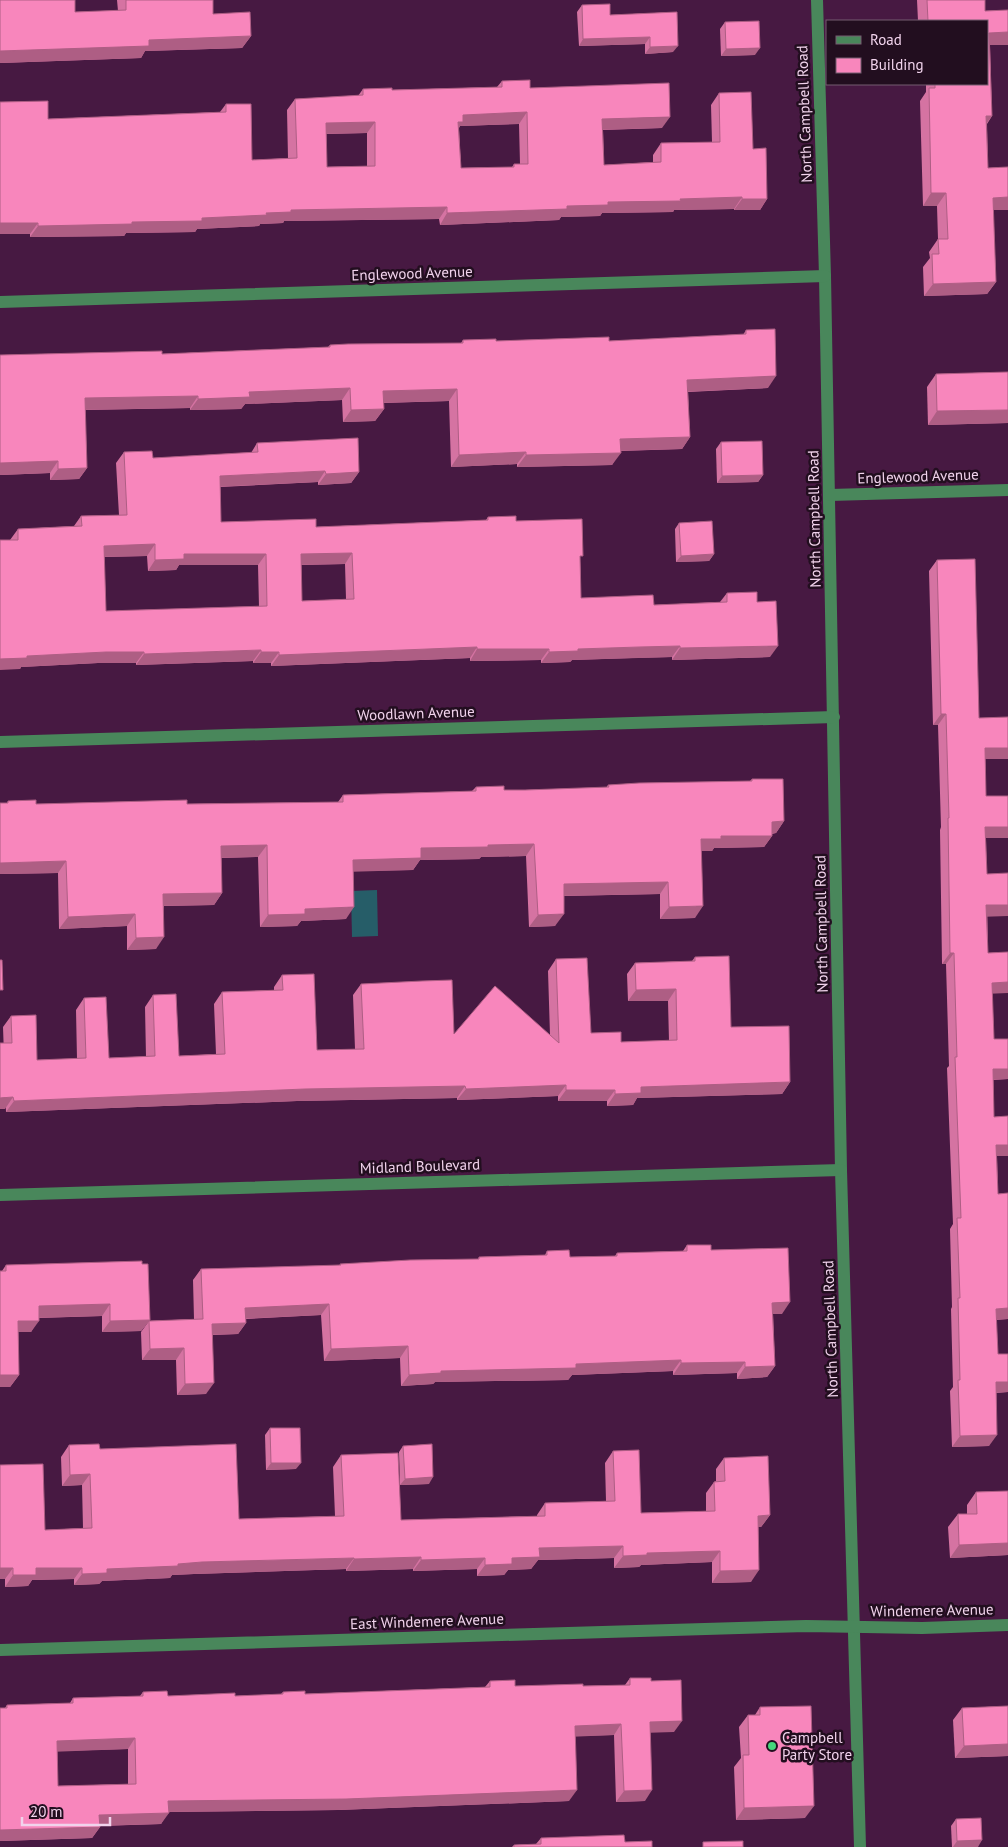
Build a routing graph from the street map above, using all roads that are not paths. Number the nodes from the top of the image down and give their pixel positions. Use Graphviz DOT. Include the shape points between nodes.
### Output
graph roads {
  1 [pos="817,0"];
  2 [pos="825,276"];
  3 [pos="0,302"];
  4 [pos="1008,490"];
  5 [pos="830,495"];
  6 [pos="834,717"];
  7 [pos="0,742"];
  8 [pos="841,1170"];
  9 [pos="0,1195"];
  10 [pos="1008,1625"];
  11 [pos="855,1627"];
  12 [pos="0,1650"];
  13 [pos="860,1847"];
  1 -- 2 [label="street, North Campbell Road"];
  2 -- 3 [label="street, Englewood Avenue"];
  2 -- 5 [label="street, North Campbell Road"];
  4 -- 5 [label="street, Englewood Avenue"];
  5 -- 6 [label="street, North Campbell Road"];
  6 -- 7 [label="street, Woodlawn Avenue"];
  6 -- 8 [label="street, North Campbell Road"];
  8 -- 9 [label="street, Midland Boulevard"];
  8 -- 11 [label="street, North Campbell Road"];
  10 -- 11 [label="street, Windemere Avenue"];
  11 -- 12 [label="street, East Windemere Avenue" via="796,1626"];
  11 -- 13 [label="street, North Campbell Road"];
}
